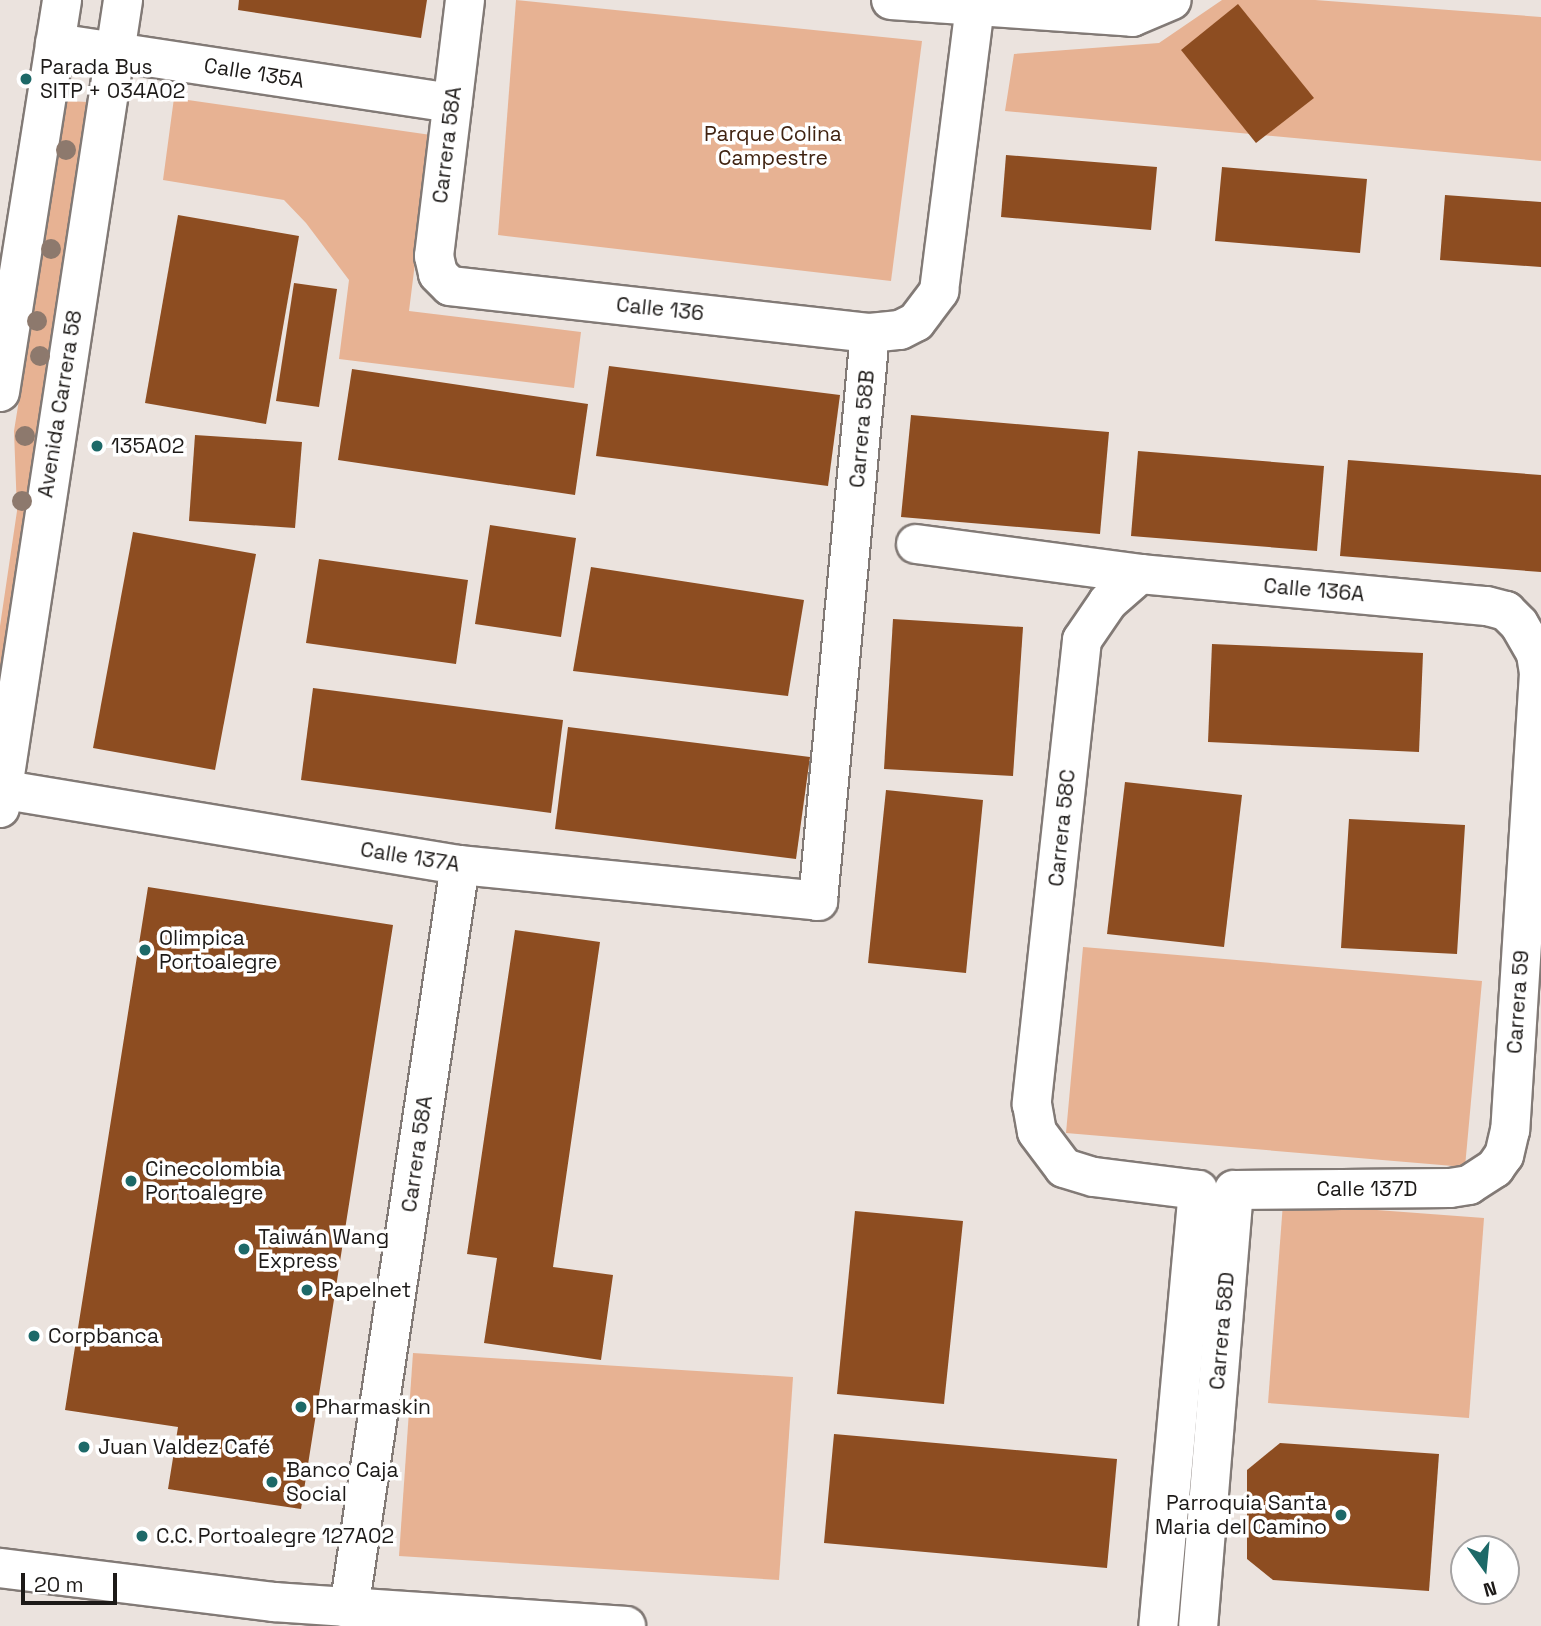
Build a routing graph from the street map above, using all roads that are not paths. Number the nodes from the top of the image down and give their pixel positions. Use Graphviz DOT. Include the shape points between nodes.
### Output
graph roads {
  1 [pos="62,0"];
  2 [pos="123,0"];
  3 [pos="465,0"];
  4 [pos="891,0"];
  5 [pos="1172,0"];
  6 [pos="975,6"];
  7 [pos="55,43"];
  8 [pos="115,52"];
  9 [pos="452,103"];
  10 [pos="9,263"];
  11 [pos="450,286"];
  12 [pos="870,333"];
  13 [pos="0,392"];
  14 [pos="916,544"];
  15 [pos="1140,574"];
  16 [pos="1487,606"];
  17 [pos="1,796"];
  18 [pos="460,865"];
  19 [pos="821,898"];
  20 [pos="1032,1104"];
  21 [pos="1495,1168"];
  22 [pos="1216,1190"];
  23 [pos="1172,1469"];
  24 [pos="1210,1472"];
  25 [pos="0,1541"];
  26 [pos="0,1568"];
  27 [pos="81,1581"];
  28 [pos="349,1609"];
  29 [pos="626,1626"];
  30 [pos="1158,1626"];
  31 [pos="1198,1626"];
  1 -- 7 [label="street"];
  2 -- 8 [label="street, Avenida Carrera 58"];
  3 -- 9 [label="street, Carrera 58A"];
  4 -- 6 [label="street"];
  5 -- 6 [label="street" via="1132,17"];
  6 -- 12 [label="street" via="939,291 916,322 900,330"];
  7 -- 8 [label="street, Calle 135A"];
  7 -- 10 [label="street"];
  8 -- 9 [label="street, Calle 135A"];
  8 -- 17 [label="street, Avenida Carrera 58"];
  9 -- 11 [label="street, Carrera 58A" via="434,256 438,274"];
  10 -- 13 [label="street"];
  11 -- 12 [label="street, Calle 136"];
  12 -- 19 [label="street, Carrera 58B"];
  14 -- 15 [label="street, Calle 136A"];
  15 -- 16 [label="street, Calle 136A"];
  15 -- 20 [label="street, Carrera 58C" via="1108,603 1083,640"];
  16 -- 21 [label="street, Carrera 59" via="1506,611 1519,624 1536,654 1539,673 1510,1130"];
  17 -- 18 [label="street, Calle 137A"];
  18 -- 19 [label="street, Calle 137A" via="814,903"];
  18 -- 28 [label="street, Carrera 58A"];
  20 -- 22 [label="street, Calle 137D" via="1037,1132 1064,1168 1094,1177"];
  21 -- 22 [label="street, Calle 137D" via="1469,1185 1450,1188"];
  22 -- 23 [label="street, Carrera 58D"];
  22 -- 24 [label="street, Carrera 58D"];
  23 -- 24 [label="street"];
  23 -- 30 [label="street, Carrera 58D"];
  24 -- 31 [label="street, Carrera 58D"];
  25 -- 27 [label="street"];
  26 -- 27 [label="street"];
  27 -- 28 [label="street"];
  28 -- 29 [label="street"];
}
